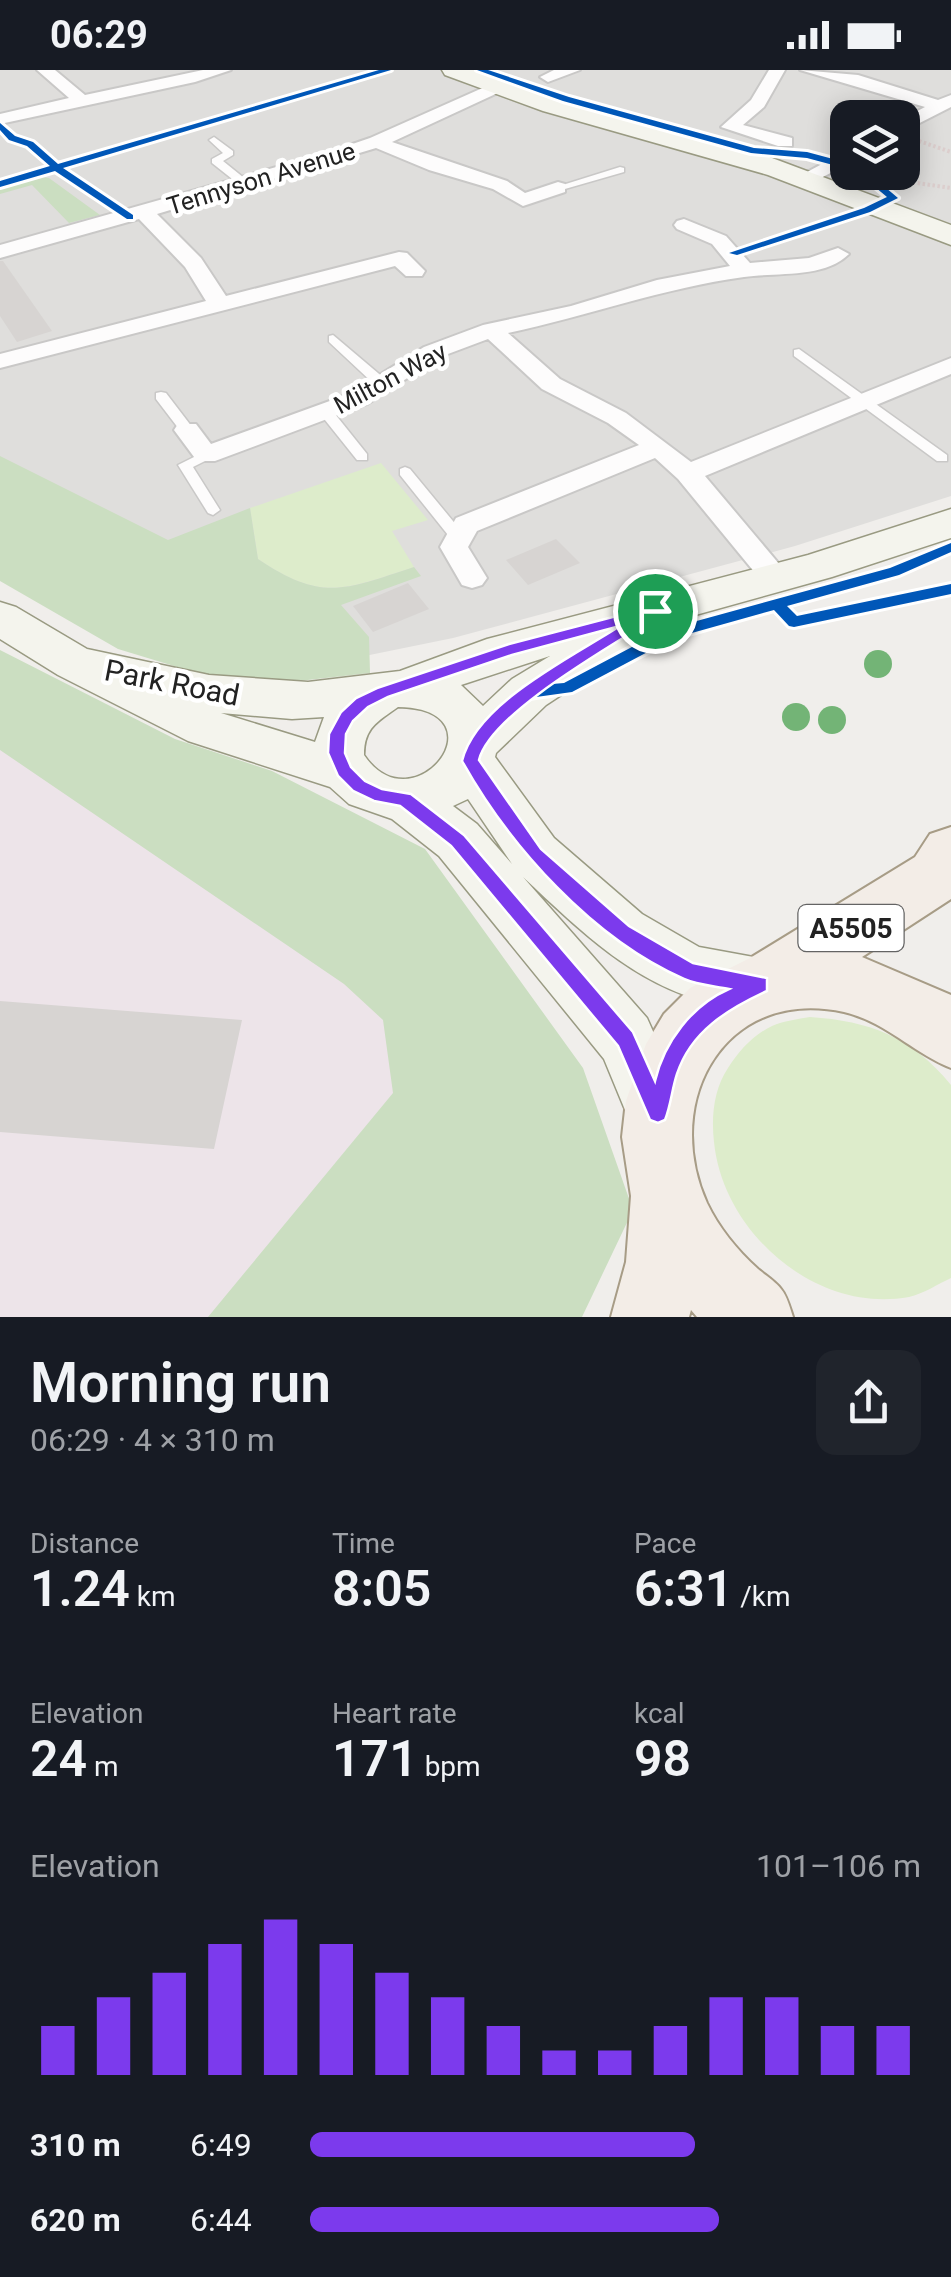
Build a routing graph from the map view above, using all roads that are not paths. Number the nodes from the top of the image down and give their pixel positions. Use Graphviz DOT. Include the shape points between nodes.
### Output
graph roads {
  1 [pos="45,70"];
  2 [pos="223,70"];
  3 [pos="454,70"];
  4 [pos="572,70"];
  5 [pos="777,70"];
  6 [pos="808,70"];
  7 [pos="194,73"];
  8 [pos="548,77"];
  9 [pos="496,87"];
  10 [pos="80,98"];
  11 [pos="945,104"];
  12 [pos="920,117"];
  13 [pos="0,119"];
  14 [pos="214,140"];
  15 [pos="377,142"];
  16 [pos="785,142"];
  17 [pos="830,165"];
  18 [pos="620,170"];
  19 [pos="806,178"];
  20 [pos="245,184"];
  21 [pos="558,188"];
  22 [pos="145,213"];
  23 [pos="684,224"];
  24 [pos="951,236"];
  25 [pos="0,252"];
  26 [pos="838,254"];
  27 [pos="744,270"];
  28 [pos="414,272"];
  29 [pos="218,303"];
  30 [pos="491,330"];
  31 [pos="333,339"];
  32 [pos="799,353"];
  33 [pos="0,361"];
  34 [pos="951,365"];
  35 [pos="380,382"];
  36 [pos="161,396"];
  37 [pos="865,400"];
  38 [pos="326,412"];
  39 [pos="188,430"];
  40 [pos="658,447"];
  41 [pos="206,455"];
  42 [pos="362,458"];
  43 [pos="942,458"];
  44 [pos="405,472"];
  45 [pos="688,473"];
  46 [pos="213,510"];
  47 [pos="951,523"];
  48 [pos="457,536"];
  49 [pos="472,578"];
  50 [pos="775,578"];
  51 [pos="655,611"];
  52 [pos="0,618"];
  53 [pos="74,663"];
  54 [pos="393,691"];
  55 [pos="473,752"];
  56 [pos="344,771"];
  57 [pos="404,799"];
  58 [pos="943,864"];
  59 [pos="764,983"];
  60 [pos="951,1036"];
  61 [pos="658,1112"];
  62 [pos="666,1193"];
  63 [pos="650,1317"];
  64 [pos="754,1317"];
  1 -- 10 [label="street"];
  2 -- 7 [label="street"];
  3 -- 9 [label="street"];
  4 -- 8 [label="street"];
  5 -- 16 [label="street" via="758,102 730,127"];
  6 -- 11 [label="street"];
  7 -- 10 [label="street"];
  9 -- 15 [label="street, Tennyson Avenue"];
  9 -- 19 [label="street"];
  10 -- 13 [label="street"];
  11 -- 12 [label="street"];
  14 -- 20 [label="lane" via="229,153 216,161"];
  15 -- 20 [label="street, Tennyson Avenue"];
  15 -- 21 [label="street, Tennyson Avenue" via="500,185 523,200"];
  17 -- 19 [label="street"];
  18 -- 21 [label="lane"];
  19 -- 24 [label="street" via="874,186"];
  20 -- 22 [label="street, Tennyson Avenue"];
  22 -- 25 [label="street, Tennyson Avenue"];
  22 -- 29 [label="street, Tennyson Avenue" via="193,263"];
  23 -- 27 [label="street" via="719,240"];
  26 -- 27 [label="street, Milton Way" via="812,264"];
  27 -- 30 [label="street, Milton Way"];
  28 -- 29 [label="street" via="399,258"];
  29 -- 33 [label="street"];
  30 -- 35 [label="street, Milton Way" via="432,352"];
  30 -- 40 [label="street" via="551,384"];
  31 -- 35 [label="lane"];
  32 -- 37 [label="lane"];
  34 -- 37 [label="street"];
  35 -- 38 [label="street, Milton Way"];
  36 -- 39 [label="lane"];
  37 -- 43 [label="lane"];
  37 -- 45 [label="street"];
  38 -- 41 [label="street, Milton Way"];
  38 -- 42 [label="lane"];
  39 -- 41 [label="street"];
  40 -- 45 [label="street"];
  40 -- 48 [label="street" via="466,525"];
  41 -- 46 [label="lane" via="185,465"];
  44 -- 48 [label="lane"];
  45 -- 50 [label="street"];
  47 -- 50 [label="street"];
  48 -- 49 [label="street" via="454,547"];
  50 -- 51 [label="street"];
  51 -- 54 [label="street" via="498,653"];
  51 -- 55 [label="street" via="529,692"];
  52 -- 53 [label="street"];
  53 -- 54 [label="street, Park Road" via="195,692 295,702"];
  53 -- 56 [label="street, Park Road" via="205,727"];
  54 -- 55 [label="street" via="425,690 454,703 472,724"];
  54 -- 56 [label="street" via="354,709 338,734"];
  55 -- 57 [label="street" via="445,788"];
  55 -- 59 [label="street" via="535,854 622,932 689,972"];
  56 -- 57 [label="street" via="380,796"];
  57 -- 61 [label="street" via="458,840 626,1039"];
  58 -- 59 [label="main road, A5505"];
  59 -- 60 [label="main road" via="812,978 858,985 903,1002"];
  59 -- 61 [label="main road" via="721,1002 690,1030 668,1068"];
  61 -- 62 [label="main road"];
  62 -- 63 [label="main road" via="664,1262"];
  62 -- 64 [label="main road" via="688,1244"];
}
